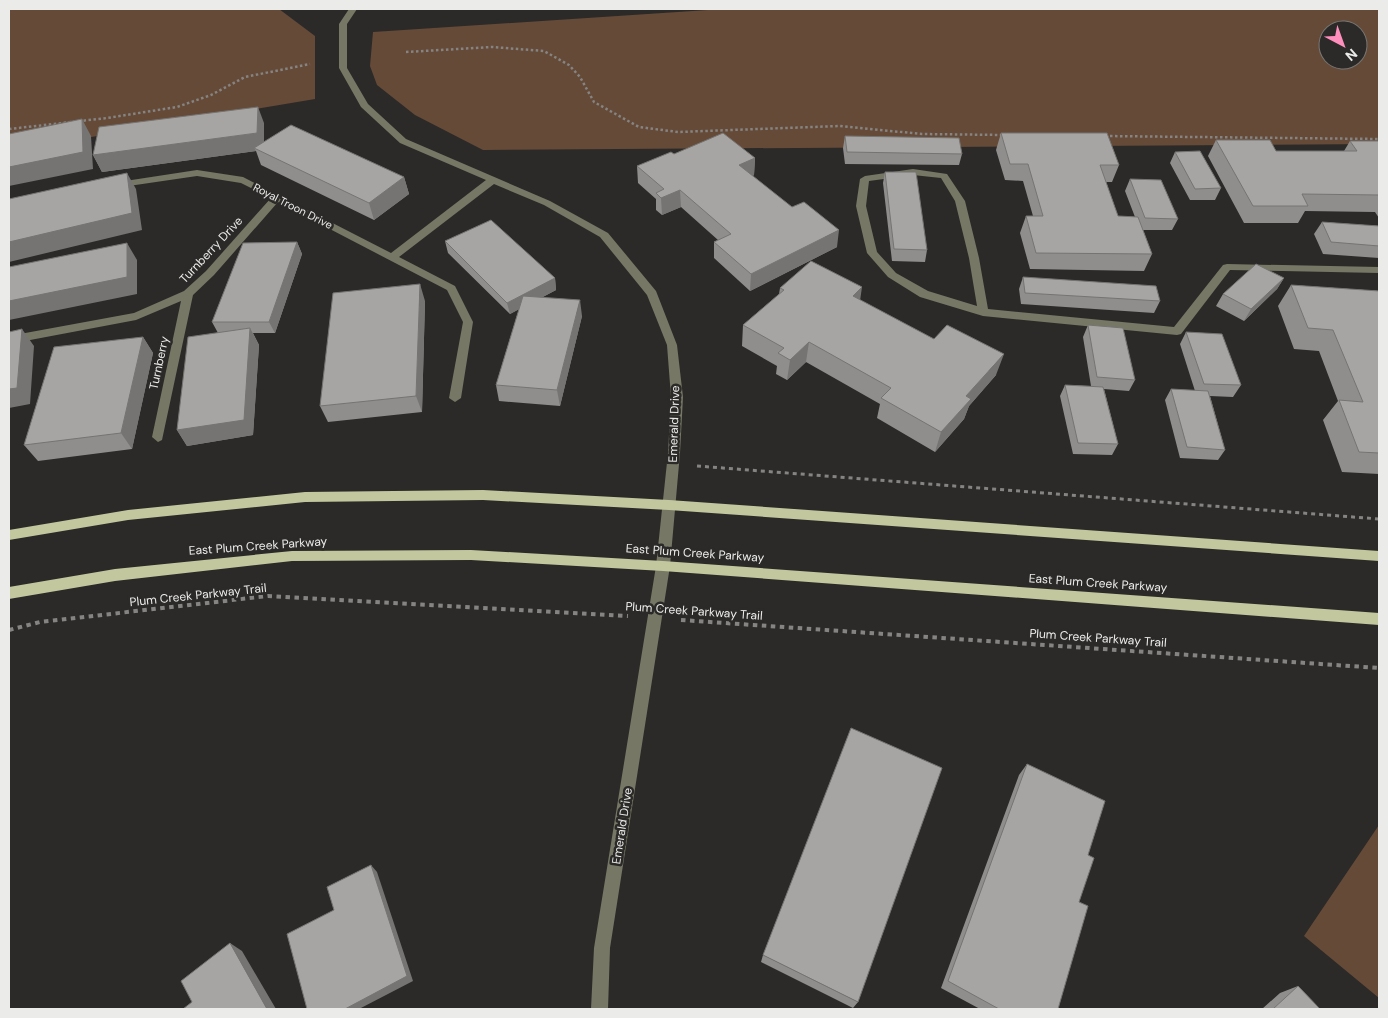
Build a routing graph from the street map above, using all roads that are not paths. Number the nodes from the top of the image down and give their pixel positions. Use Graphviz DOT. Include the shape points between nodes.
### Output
graph roads {
  1 [pos="354,9"];
  2 [pos="491,180"];
  3 [pos="100,187"];
  4 [pos="277,197"];
  5 [pos="391,258"];
  6 [pos="1379,270"];
  7 [pos="188,294"];
  8 [pos="983,312"];
  9 [pos="9,340"];
  10 [pos="455,398"];
  11 [pos="158,437"];
  12 [pos="669,504"];
  13 [pos="9,534"];
  14 [pos="1379,556"];
  15 [pos="663,566"];
  16 [pos="9,593"];
  17 [pos="1379,619"];
  18 [pos="600,1009"];
  1 -- 2 [label="street, Emerald Drive" via="343,24 343,68 364,105 403,141"];
  2 -- 5 [label="street"];
  2 -- 12 [label="street, Emerald Drive" via="546,203 604,235 652,294 672,345 677,397"];
  3 -- 4 [label="street, Royal Troon Drive" via="198,173 243,180"];
  4 -- 5 [label="street, Royal Troon Drive"];
  4 -- 7 [label="street, Turnberry Drive"];
  5 -- 10 [label="street, Royal Troon Drive" via="451,288 468,322"];
  6 -- 8 [label="street" via="1227,267 1177,332"];
  7 -- 9 [label="street, Turnberry Drive" via="136,316"];
  7 -- 11 [label="street, Turnberry"];
  8 -- 8 [label="street" via="924,294 892,275 872,252 862,206 865,179 913,172 944,176 960,202"];
  12 -- 13 [label="main road" via="483,495 305,497 128,515"];
  12 -- 14 [label="main road"];
  12 -- 15 [label="street, Emerald Drive"];
  15 -- 16 [label="main road, East Plum Creek Parkway" via="471,555 292,556 115,575"];
  15 -- 17 [label="main road, East Plum Creek Parkway"];
  15 -- 18 [label="street, Emerald Drive" via="602,948"];
}
